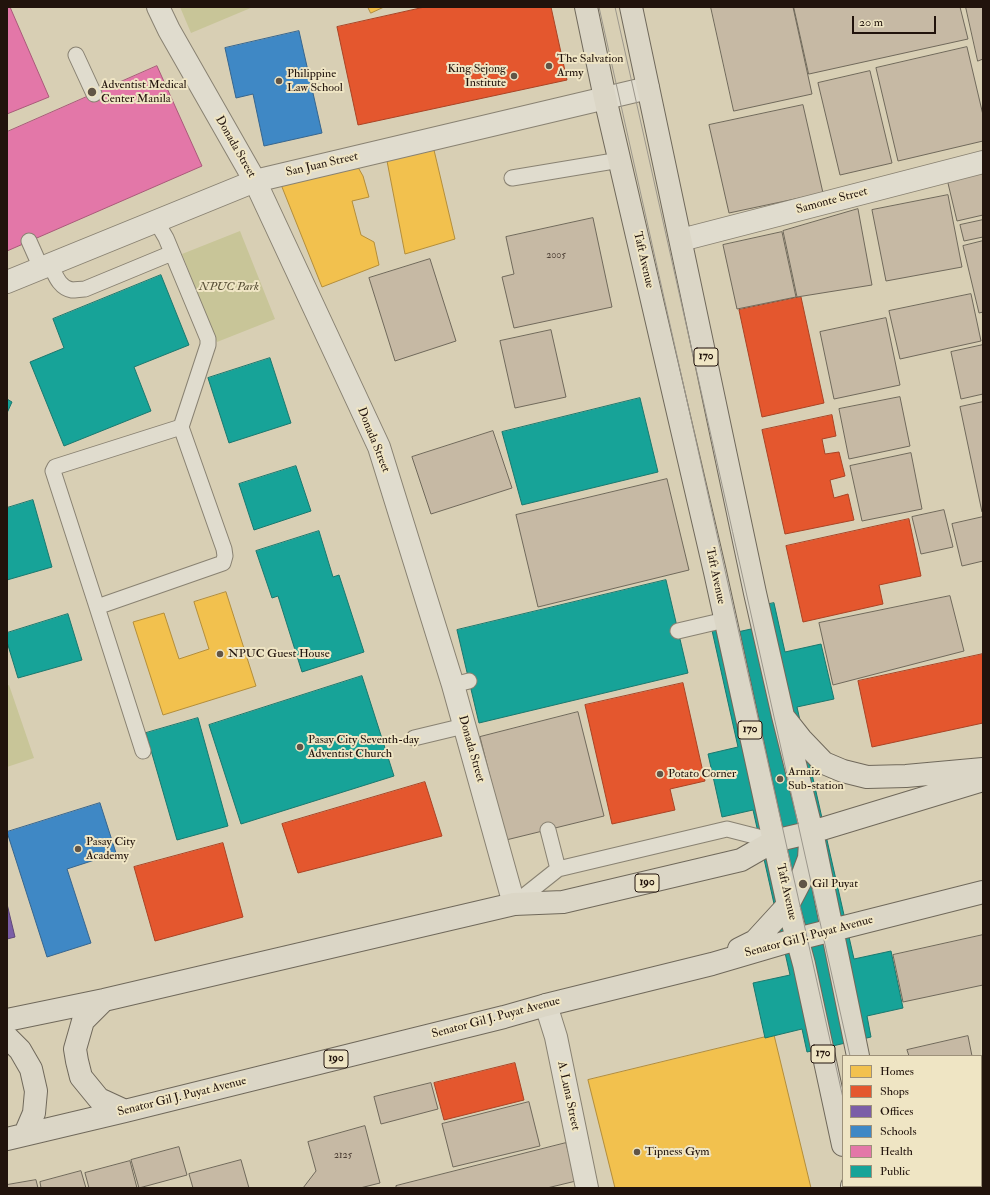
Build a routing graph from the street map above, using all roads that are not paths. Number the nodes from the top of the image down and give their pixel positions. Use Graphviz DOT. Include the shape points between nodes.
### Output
graph roads {
  1 [pos="158,7"];
  2 [pos="586,7"];
  3 [pos="631,7"];
  4 [pos="76,55"];
  5 [pos="648,88"];
  6 [pos="94,94"];
  7 [pos="605,98"];
  8 [pos="620,160"];
  9 [pos="983,162"];
  10 [pos="512,178"];
  11 [pos="255,181"];
  12 [pos="156,221"];
  13 [pos="681,240"];
  14 [pos="29,241"];
  15 [pos="172,253"];
  16 [pos="46,266"];
  17 [pos="7,282"];
  18 [pos="181,426"];
  19 [pos="96,608"];
  20 [pos="725,620"];
  21 [pos="678,631"];
  22 [pos="783,716"];
  23 [pos="464,726"];
  24 [pos="414,738"];
  25 [pos="143,751"];
  26 [pos="983,769"];
  27 [pos="983,780"];
  28 [pos="548,830"];
  29 [pos="812,832"];
  30 [pos="774,841"];
  31 [pos="558,869"];
  32 [pos="983,892"];
  33 [pos="514,904"];
  34 [pos="788,905"];
  35 [pos="832,930"];
  36 [pos="797,939"];
  37 [pos="712,964"];
  38 [pos="104,1000"];
  39 [pos="546,1005"];
  40 [pos="7,1020"];
  41 [pos="7,1037"];
  42 [pos="858,1055"];
  43 [pos="125,1111"];
  44 [pos="16,1136"];
  45 [pos="842,1141"];
  46 [pos="587,1188"];
  1 -- 11 [label="street, Donada Street" via="168,30"];
  2 -- 7 [label="main road, Taft Avenue / 170"];
  3 -- 5 [label="main road, 170"];
  4 -- 6 [label="lane"];
  5 -- 7 [label="street, San Juan Street"];
  5 -- 13 [label="main road, 170"];
  7 -- 8 [label="main road, Taft Avenue / 170"];
  7 -- 11 [label="street, San Juan Street"];
  8 -- 10 [label="lane"];
  8 -- 20 [label="main road, Taft Avenue / 170"];
  9 -- 13 [label="street, Samonte Street"];
  11 -- 12 [label="street, San Juan Street"];
  11 -- 23 [label="street, Donada Street" via="379,447 461,683"];
  12 -- 15 [label="lane"];
  12 -- 16 [label="street, San Juan Street"];
  13 -- 22 [label="main road, 170"];
  14 -- 16 [label="lane"];
  15 -- 16 [label="lane" via="85,289 72,290 62,285"];
  15 -- 18 [label="lane" via="208,339"];
  16 -- 17 [label="street, San Juan Street"];
  18 -- 19 [label="lane" via="224,549 223,563"];
  18 -- 19 [label="lane" via="55,468 53,471"];
  19 -- 25 [label="lane"];
  20 -- 21 [label="lane"];
  20 -- 30 [label="main road, Taft Avenue / 170"];
  22 -- 26 [label="main road" via="824,763 844,771 867,777"];
  22 -- 29 [label="main road, 170"];
  23 -- 24 [label="lane"];
  23 -- 33 [label="street, Donada Street" via="482,770"];
  27 -- 29 [label="main road, 190"];
  28 -- 31 [label="lane"];
  29 -- 30 [label="main road, 190"];
  29 -- 34 [label="main road" via="809,858"];
  29 -- 35 [label="main road, 170"];
  30 -- 31 [label="lane, 190" via="727,829"];
  30 -- 33 [label="main road, 190" via="741,860 563,902"];
  30 -- 34 [label="main road, Taft Avenue / 170"];
  31 -- 33 [label="lane, 190"];
  32 -- 35 [label="main road, Senator Gil J. Puyat Avenue / 190"];
  33 -- 38 [label="main road, 190"];
  34 -- 36 [label="main road, Taft Avenue / 170"];
  34 -- 37 [label="main road" via="755,941"];
  35 -- 36 [label="main road, Senator Gil J. Puyat Avenue / 190"];
  35 -- 42 [label="main road, 170"];
  36 -- 37 [label="main road, Senator Gil J. Puyat Avenue / 190"];
  36 -- 45 [label="main road, Taft Avenue / 170"];
  37 -- 39 [label="main road, Senator Gil J. Puyat Avenue / 190"];
  38 -- 40 [label="main road, 190"];
  38 -- 43 [label="main road" via="83,1021 75,1049 81,1077 99,1100"];
  39 -- 43 [label="main road, Senator Gil J. Puyat Avenue / 190"];
  39 -- 46 [label="street, A. Luna Street" via="556,1037"];
  41 -- 44 [label="main road" via="20,1050 31,1069 36,1091 34,1114"];
  43 -- 44 [label="main road, Senator Gil J. Puyat Avenue / 190"];
}
